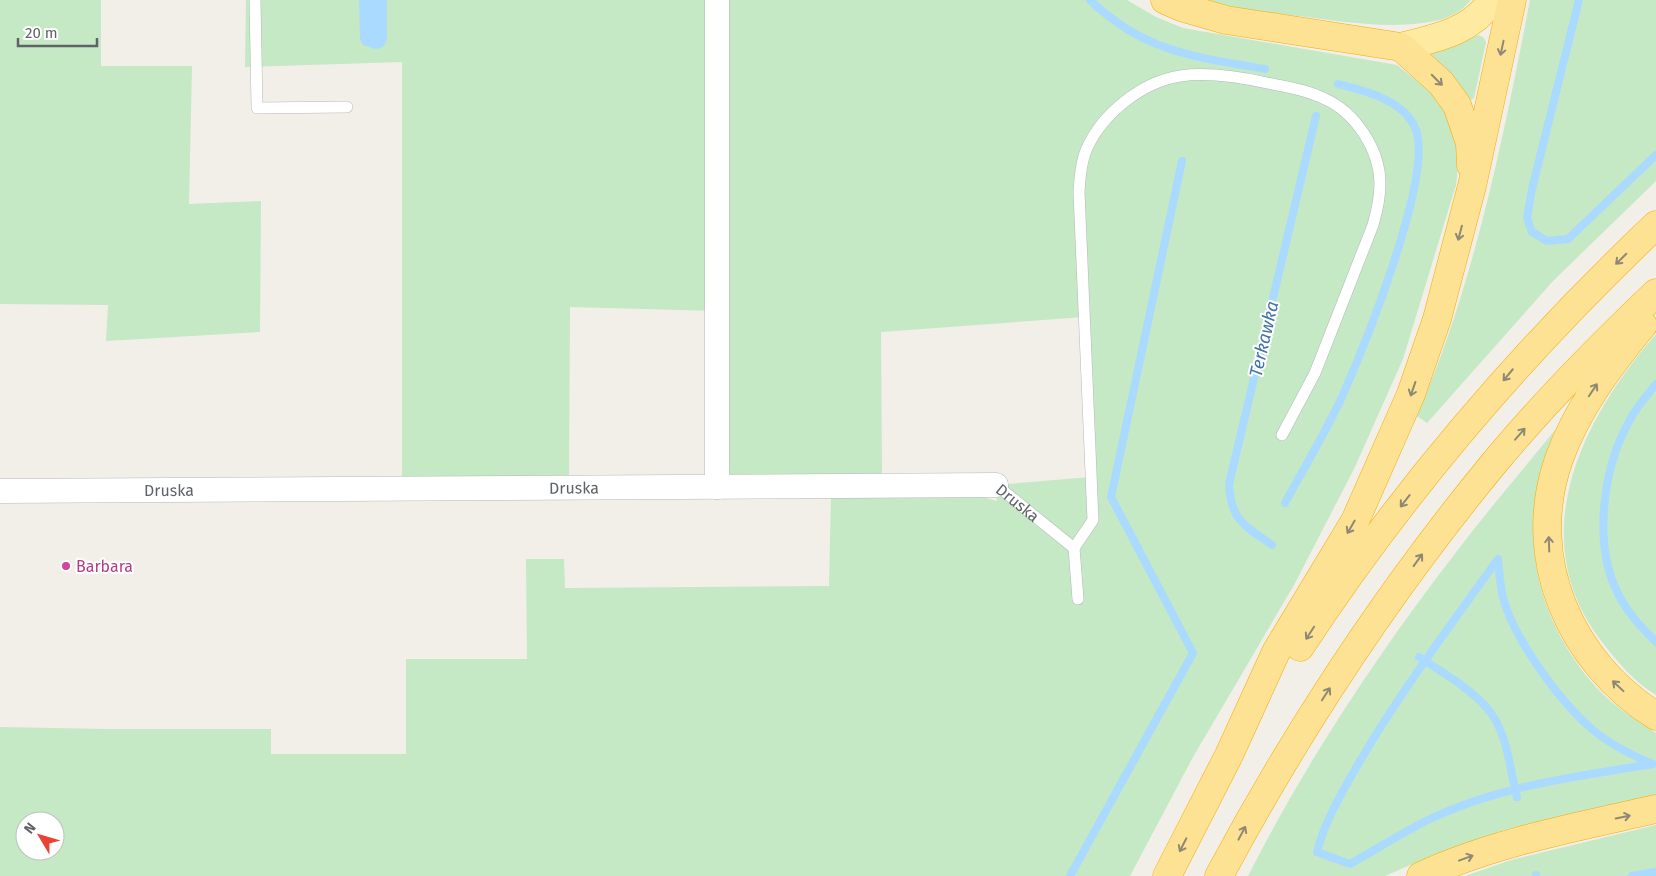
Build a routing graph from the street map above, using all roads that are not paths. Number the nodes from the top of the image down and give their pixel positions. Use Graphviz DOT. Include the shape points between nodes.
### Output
graph roads {
  1 [pos="256,0"];
  2 [pos="717,0"];
  3 [pos="1165,0"];
  4 [pos="1493,0"];
  5 [pos="1512,0"];
  6 [pos="1401,47"];
  7 [pos="347,107"];
  8 [pos="1472,186"];
  9 [pos="1656,225"];
  10 [pos="1656,293"];
  11 [pos="1656,309"];
  12 [pos="1282,435"];
  13 [pos="996,486"];
  14 [pos="717,487"];
  15 [pos="0,491"];
  16 [pos="1074,548"];
  17 [pos="1078,599"];
  18 [pos="1656,716"];
  19 [pos="1229,755"];
  20 [pos="1656,810"];
  21 [pos="1167,876"];
  22 [pos="1219,876"];
  23 [pos="1421,876"];
  1 -- 7 [label="lane" via="257,108"];
  2 -- 14 [label="street"];
  3 -- 6 [label="highway" via="1226,20"];
  4 -- 6 [label="highway" via="1460,30"];
  5 -- 8 [label="highway, one-way"];
  6 -- 8 [label="highway, one-way" via="1441,83 1457,105 1470,143"];
  8 -- 19 [label="highway, one-way" via="1437,319 1411,394 1380,468 1355,521 1276,652"];
  9 -- 19 [label="highway, one-way" via="1519,362 1455,438 1318,619"];
  22 -- 10 [label="highway, one-way" via="1293,744 1364,635 1433,540 1543,407"];
  18 -- 11 [label="highway, one-way" via="1614,683 1581,642 1567,618 1554,582 1548,546 1549,506 1558,460 1582,408"];
  12 -- 16 [label="lane" via="1315,373 1373,225 1379,202 1378,161 1371,144 1344,111 1307,92 1253,80 1197,75 1162,81 1123,103 1109,116 1086,149 1081,168 1079,192 1093,520"];
  13 -- 14 [label="street, Druska"];
  13 -- 16 [label="lane, Druska"];
  14 -- 15 [label="street, Druska"];
  16 -- 17 [label="lane"];
  19 -- 21 [label="highway, one-way"];
  23 -- 20 [label="highway, one-way" via="1490,850"];
}
